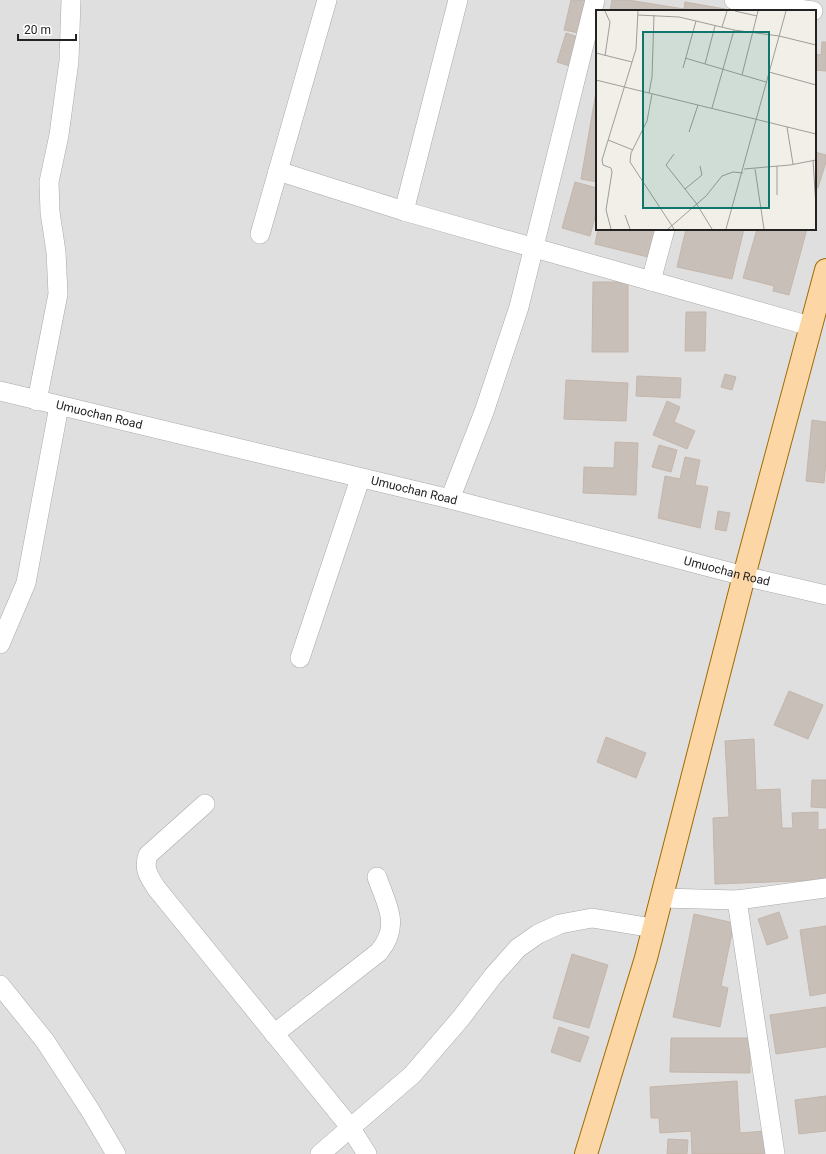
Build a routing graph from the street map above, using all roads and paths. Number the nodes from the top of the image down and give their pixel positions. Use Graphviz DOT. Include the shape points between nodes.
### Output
graph roads {
  1 [pos="71,0"];
  2 [pos="327,0"];
  3 [pos="458,0"];
  4 [pos="595,0"];
  5 [pos="729,0"];
  6 [pos="734,0"];
  7 [pos="726,10"];
  8 [pos="807,10"];
  9 [pos="816,11"];
  10 [pos="826,13"];
  11 [pos="278,171"];
  12 [pos="404,211"];
  13 [pos="666,230"];
  14 [pos="260,234"];
  15 [pos="534,248"];
  16 [pos="826,270"];
  17 [pos="651,281"];
  18 [pos="810,326"];
  19 [pos="0,391"];
  20 [pos="38,401"];
  21 [pos="59,406"];
  22 [pos="360,479"];
  23 [pos="450,499"];
  24 [pos="744,576"];
  25 [pos="826,595"];
  26 [pos="0,644"];
  27 [pos="300,658"];
  28 [pos="205,804"];
  29 [pos="377,877"];
  30 [pos="826,888"];
  31 [pos="661,898"];
  32 [pos="737,900"];
  33 [pos="653,928"];
  34 [pos="0,985"];
  35 [pos="274,1034"];
  36 [pos="350,1127"];
  37 [pos="116,1154"];
  38 [pos="320,1154"];
  39 [pos="367,1154"];
  40 [pos="586,1154"];
  41 [pos="774,1154"];
  1 -- 20 [label="street" via="69,61 59,135 49,182 58,294"];
  2 -- 11 [label="street"];
  3 -- 12 [label="street"];
  4 -- 15 [label="street"];
  5 -- 7 [label="street"];
  6 -- 8 [label="street"];
  9 -- 10 [label="street"];
  11 -- 12 [label="street"];
  11 -- 14 [label="street"];
  12 -- 15 [label="street"];
  13 -- 17 [label="street"];
  15 -- 17 [label="street"];
  15 -- 23 [label="street" via="505,352"];
  16 -- 18 [label="main road"];
  17 -- 18 [label="street"];
  18 -- 24 [label="main road"];
  19 -- 20 [label="street, Umuochan Road"];
  20 -- 21 [label="street, Umuochan Road"];
  21 -- 22 [label="street, Umuochan Road"];
  21 -- 26 [label="street" via="26,583"];
  22 -- 23 [label="street, Umuochan Road"];
  22 -- 27 [label="street"];
  23 -- 24 [label="street, Umuochan Road"];
  24 -- 25 [label="street, Umuochan Road"];
  24 -- 31 [label="main road"];
  28 -- 35 [label="street" via="148,855 145,863 147,874"];
  29 -- 35 [label="street" via="391,917 388,940 380,952"];
  30 -- 32 [label="street"];
  31 -- 32 [label="street"];
  31 -- 33 [label="main road"];
  32 -- 41 [label="street"];
  33 -- 36 [label="street" via="592,918 560,924 538,934 518,948 492,976 461,1018 412,1075"];
  33 -- 40 [label="main road"];
  34 -- 37 [label="street" via="45,1041"];
  35 -- 36 [label="street"];
  36 -- 38 [label="street"];
  36 -- 39 [label="street"];
}
